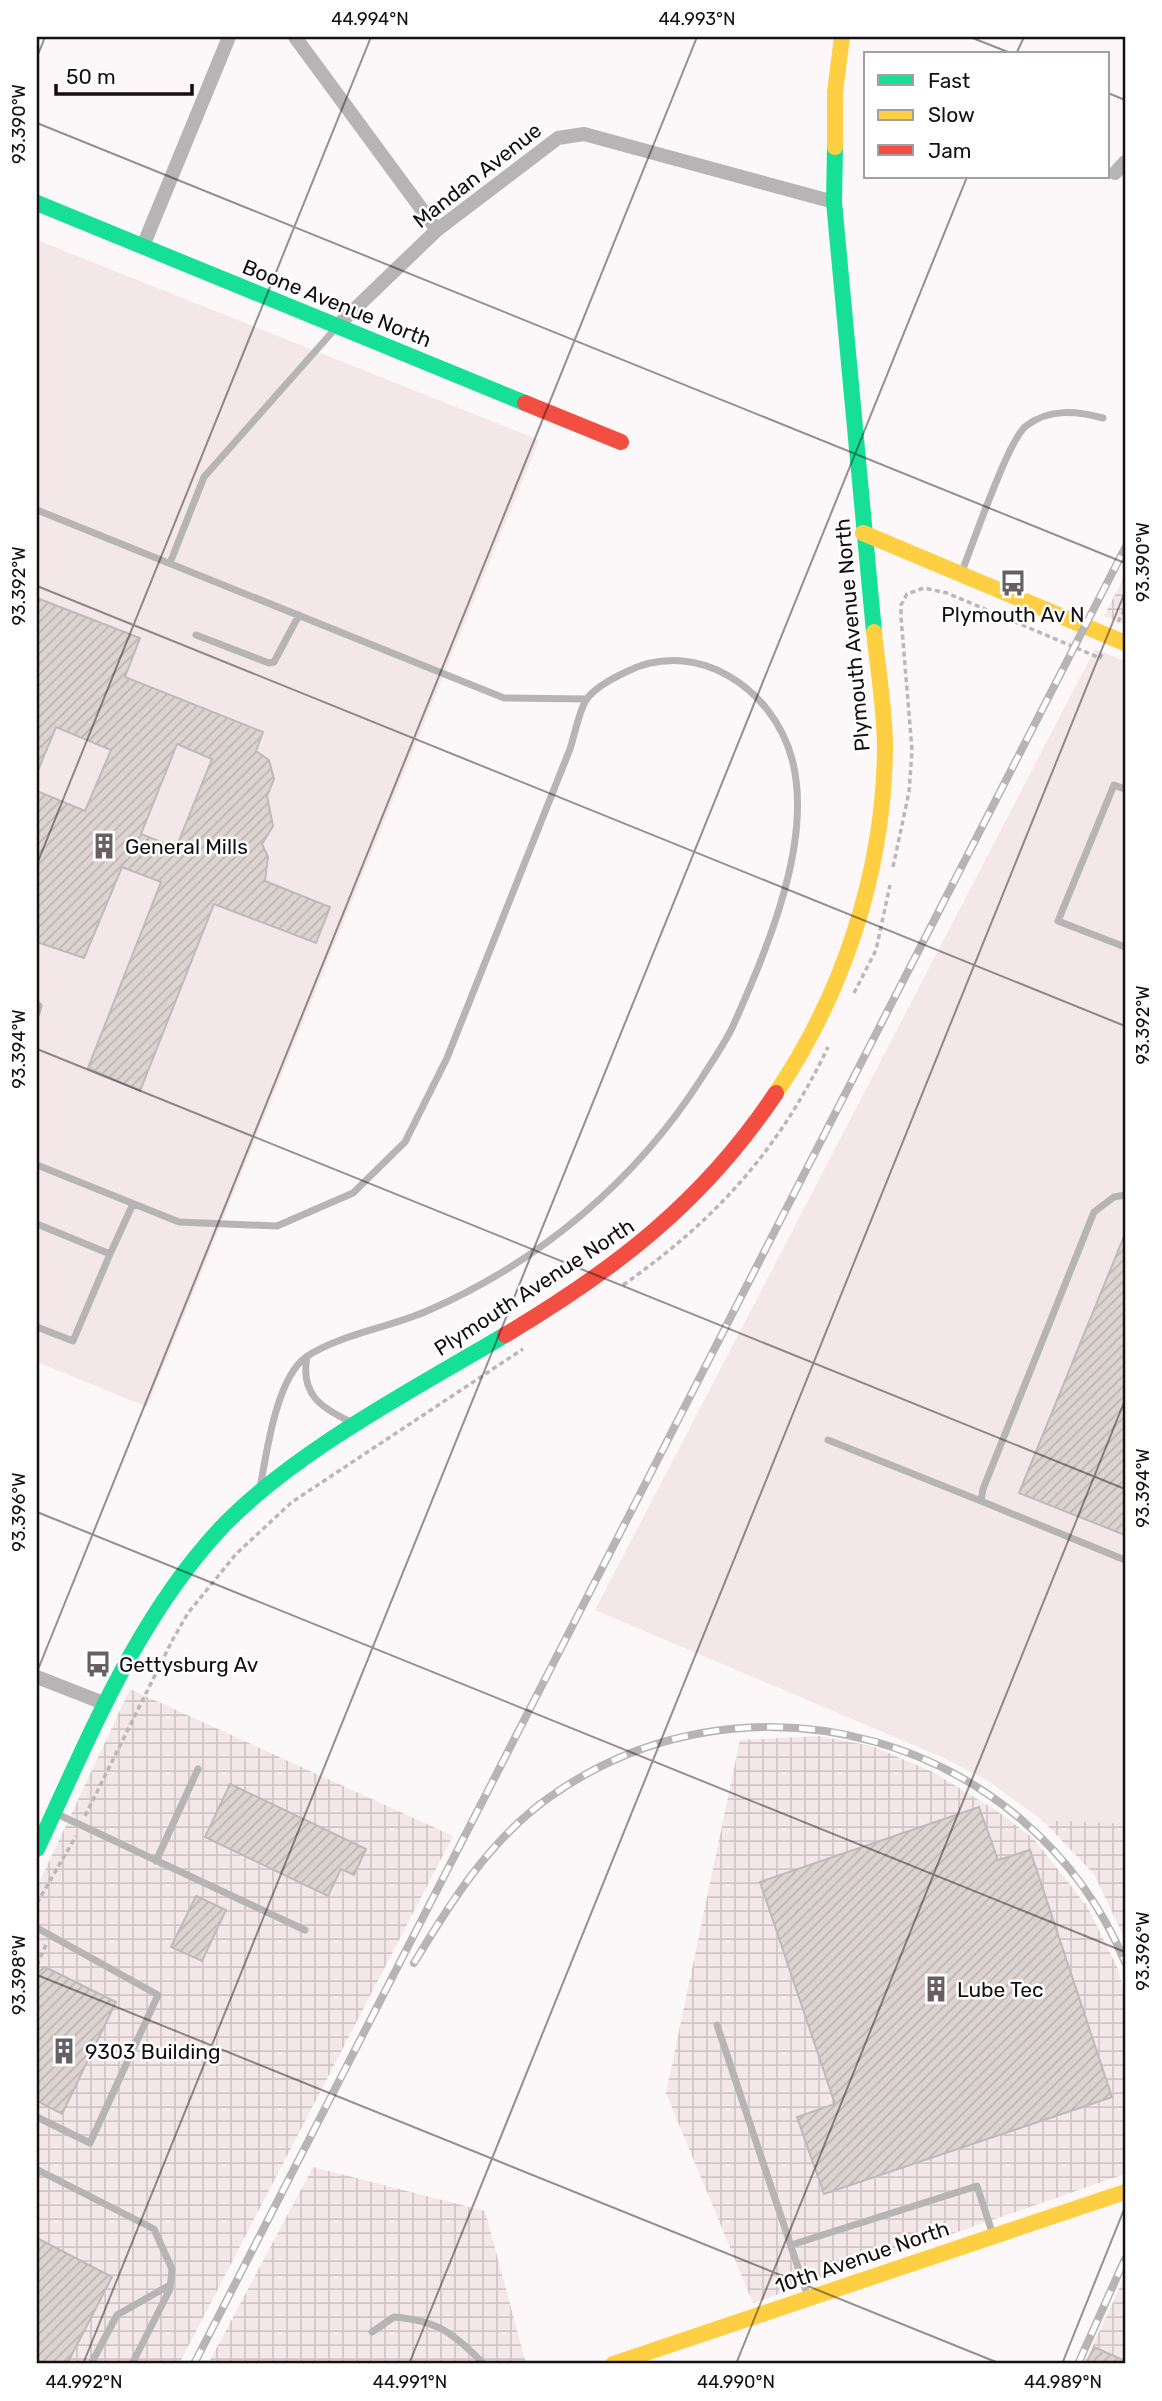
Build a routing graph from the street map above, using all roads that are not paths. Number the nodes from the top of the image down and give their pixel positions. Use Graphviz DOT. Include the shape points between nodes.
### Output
graph roads {
  1 [pos="229,37"];
  2 [pos="295,37"];
  3 [pos="842,37"];
  4 [pos="834,202"];
  5 [pos="37,203"];
  6 [pos="437,230"];
  7 [pos="143,246"];
  8 [pos="337,326"];
  9 [pos="1103,418"];
  10 [pos="621,442"];
  11 [pos="37,510"];
  12 [pos="863,533"];
  13 [pos="170,563"];
  14 [pos="961,574"];
  15 [pos="299,615"];
  16 [pos="196,635"];
  17 [pos="1118,640"];
  18 [pos="587,699"];
  19 [pos="1125,789"];
  20 [pos="1125,947"];
  21 [pos="37,1004"];
  22 [pos="37,1013"];
  23 [pos="37,1165"];
  24 [pos="1125,1195"];
  25 [pos="132,1204"];
  26 [pos="37,1224"];
  27 [pos="110,1254"];
  28 [pos="37,1327"];
  29 [pos="307,1357"];
  30 [pos="358,1426"];
  31 [pos="828,1440"];
  32 [pos="260,1492"];
  33 [pos="981,1501"];
  34 [pos="1125,1560"];
  35 [pos="37,1677"];
  36 [pos="106,1704"];
  37 [pos="198,1769"];
  38 [pos="54,1813"];
  39 [pos="37,1849"];
  40 [pos="156,1861"];
  41 [pos="37,1928"];
  42 [pos="305,1930"];
  43 [pos="717,2025"];
  44 [pos="37,2117"];
  45 [pos="37,2174"];
  46 [pos="1125,2192"];
  47 [pos="993,2235"];
  48 [pos="791,2245"];
  49 [pos="170,2285"];
  50 [pos="808,2298"];
  51 [pos="372,2332"];
  52 [pos="91,2364"];
  53 [pos="132,2364"];
  54 [pos="484,2364"];
  55 [pos="613,2364"];
  1 -- 7 [label="street"];
  2 -- 6 [label="street"];
  3 -- 4 [label="street, Plymouth Avenue North" via="835,92"];
  4 -- 6 [label="street, Mandan Avenue" via="584,134 558,138"];
  4 -- 12 [label="street, Plymouth Avenue North"];
  5 -- 7 [label="street, Boone Avenue North"];
  6 -- 8 [label="street, Mandan Avenue"];
  7 -- 8 [label="street, Boone Avenue North"];
  8 -- 10 [label="street, Boone Avenue North"];
  8 -- 13 [label="lane" via="204,477"];
  9 -- 14 [label="lane" via="1066,410 1020,432"];
  11 -- 13 [label="lane"];
  12 -- 14 [label="street"];
  12 -- 30 [label="street, Plymouth Avenue North" via="885,747 880,815 870,879 849,946 806,1042 739,1148 648,1239"];
  13 -- 15 [label="lane"];
  14 -- 17 [label="street"];
  15 -- 16 [label="lane" via="274,662 269,663"];
  15 -- 18 [label="lane" via="505,698"];
  18 -- 25 [label="lane" via="447,1058 405,1142 353,1193 277,1226 179,1222"];
  18 -- 29 [label="lane" via="614,677 643,663 680,658 718,668 774,718 792,758 798,800 792,850 771,937 731,1031 677,1117 622,1180 550,1241 480,1287"];
  19 -- 20 [label="lane" via="1114,785 1058,921"];
  21 -- 22 [label="lane"];
  23 -- 25 [label="lane"];
  24 -- 33 [label="lane" via="1114,1197 1094,1212"];
  25 -- 27 [label="lane"];
  26 -- 27 [label="lane"];
  27 -- 28 [label="lane" via="73,1341"];
  29 -- 30 [label="lane" via="304,1373 312,1394 324,1409"];
  29 -- 32 [label="lane" via="291,1373 283,1391"];
  30 -- 32 [label="street, Plymouth Avenue North"];
  31 -- 33 [label="lane"];
  32 -- 36 [label="street, Plymouth Avenue North" via="222,1526 167,1596"];
  33 -- 34 [label="lane"];
  35 -- 36 [label="street"];
  36 -- 38 [label="street, Plymouth Avenue North"];
  37 -- 40 [label="lane"];
  38 -- 39 [label="street, Plymouth Avenue North"];
  38 -- 40 [label="lane"];
  40 -- 42 [label="lane"];
  41 -- 44 [label="lane" via="158,1995 90,2143"];
  43 -- 48 [label="lane"];
  45 -- 49 [label="lane" via="38,2170 154,2229 172,2269"];
  46 -- 47 [label="street, 10th Avenue North"];
  47 -- 48 [label="lane" via="977,2186"];
  47 -- 50 [label="street, 10th Avenue North"];
  48 -- 50 [label="lane"];
  49 -- 52 [label="lane" via="117,2315"];
  49 -- 53 [label="lane"];
  50 -- 55 [label="street, 10th Avenue North"];
  51 -- 54 [label="lane" via="394,2317 425,2319 456,2337"];
}
